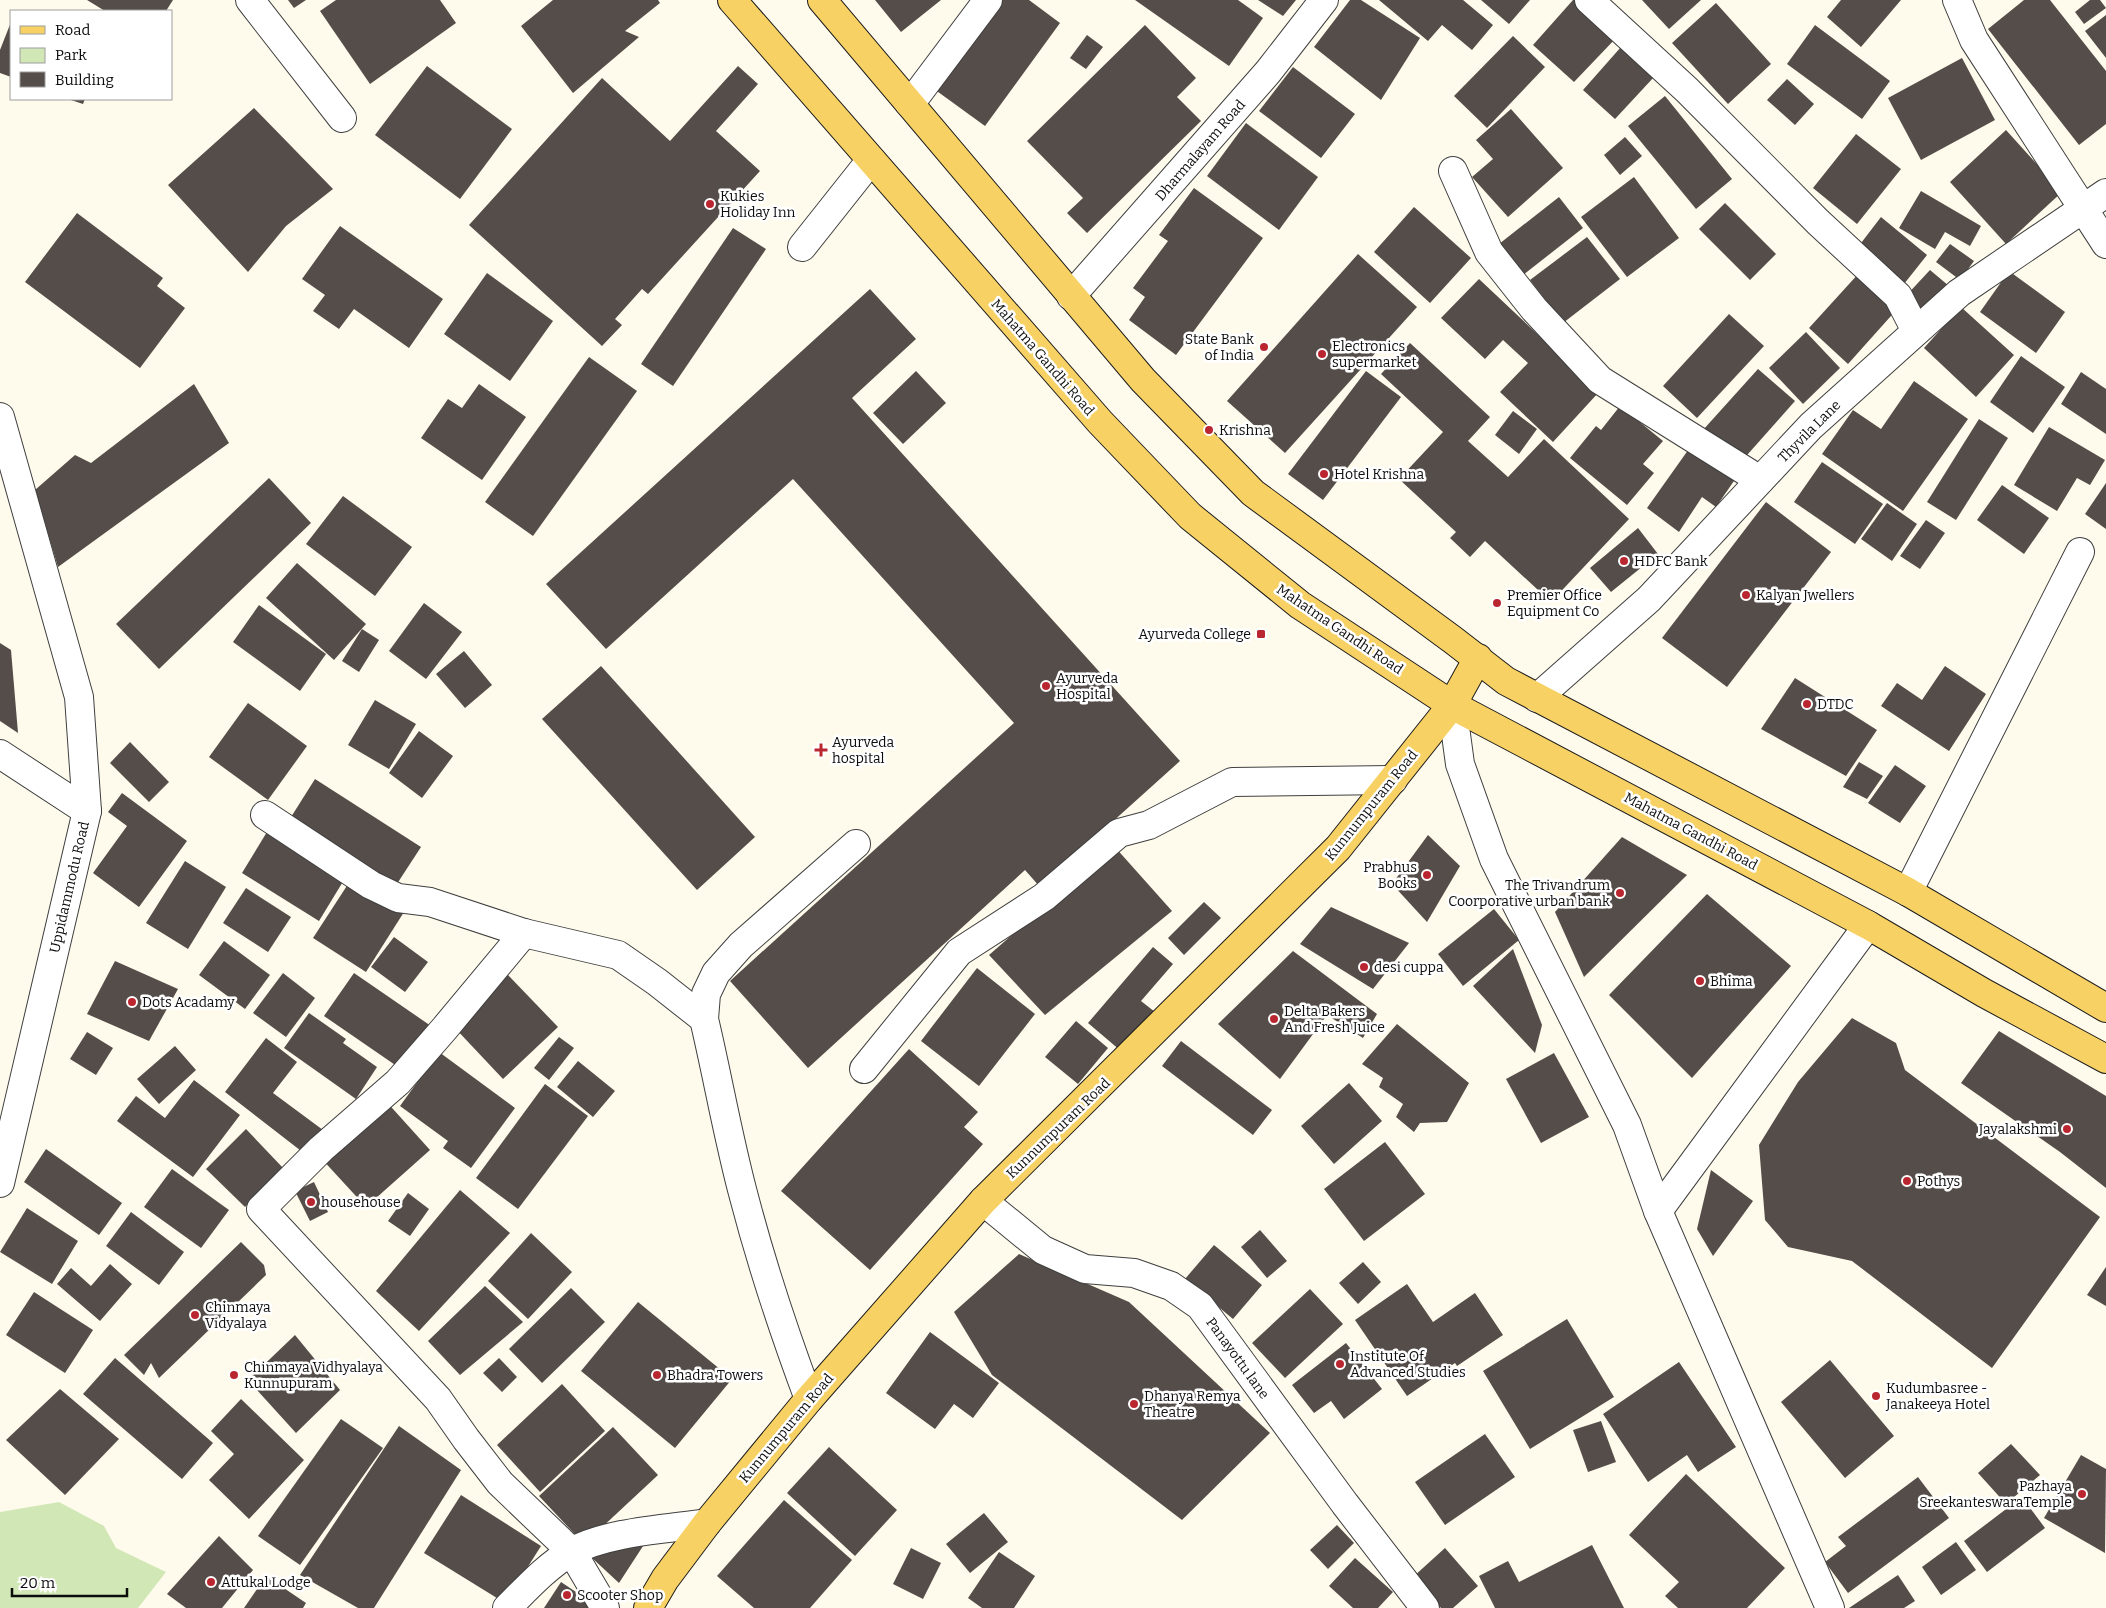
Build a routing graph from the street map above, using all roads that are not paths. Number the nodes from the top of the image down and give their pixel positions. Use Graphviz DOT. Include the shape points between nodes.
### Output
graph roads {
  1 [pos="250,0"];
  2 [pos="732,0"];
  3 [pos="822,0"];
  4 [pos="988,0"];
  5 [pos="1324,0"];
  6 [pos="1589,0"];
  7 [pos="1957,0"];
  8 [pos="909,103"];
  9 [pos="342,118"];
  10 [pos="871,160"];
  11 [pos="1453,171"];
  12 [pos="2106,194"];
  13 [pos="2084,209"];
  14 [pos="2106,244"];
  15 [pos="802,247"];
  16 [pos="1071,296"];
  17 [pos="1916,331"];
  18 [pos="0,417"];
  19 [pos="1760,480"];
  20 [pos="2080,552"];
  21 [pos="1478,658"];
  22 [pos="1537,698"];
  23 [pos="1452,706"];
  24 [pos="0,754"];
  25 [pos="1393,780"];
  26 [pos="87,811"];
  27 [pos="265,815"];
  28 [pos="856,844"];
  29 [pos="1908,892"];
  30 [pos="1868,925"];
  31 [pos="524,933"];
  32 [pos="2106,1008"];
  33 [pos="704,1019"];
  34 [pos="2106,1059"];
  35 [pos="864,1069"];
  36 [pos="0,1182"];
  37 [pos="983,1202"];
  38 [pos="1658,1211"];
  39 [pos="809,1399"];
  40 [pos="707,1523"];
  41 [pos="572,1552"];
  42 [pos="507,1608"];
  43 [pos="605,1608"];
  44 [pos="648,1608"];
  45 [pos="1425,1608"];
  46 [pos="1830,1608"];
  1 -- 9 [label="street"];
  2 -- 10 [label="main road, Mahatma Gandhi Road"];
  3 -- 8 [label="main road"];
  4 -- 8 [label="street"];
  5 -- 16 [label="street, Dharmalayam Road" via="1268,72"];
  6 -- 17 [label="street" via="1687,90 1818,222 1898,296"];
  7 -- 13 [label="street" via="1974,40"];
  8 -- 16 [label="main road"];
  10 -- 15 [label="street"];
  10 -- 23 [label="main road, Mahatma Gandhi Road" via="1100,422 1190,516 1300,605"];
  11 -- 19 [label="street" via="1489,252 1534,309 1600,380"];
  12 -- 13 [label="street, Thyvila Lane"];
  13 -- 14 [label="street"];
  13 -- 17 [label="street, Thyvila Lane" via="1959,293"];
  16 -- 21 [label="main road" via="1143,380 1253,493"];
  17 -- 19 [label="street, Thyvila Lane" via="1811,426"];
  18 -- 26 [label="street, Uppidammodu Road" via="79,697"];
  19 -- 22 [label="street, Thyvila Lane" via="1649,599"];
  20 -- 29 [label="street"];
  21 -- 22 [label="main road" via="1506,681"];
  21 -- 23 [label="main road, Kunnumpuram Road"];
  22 -- 29 [label="main road"];
  23 -- 25 [label="main road, Kunnumpuram Road"];
  23 -- 30 [label="main road, Mahatma Gandhi Road"];
  23 -- 38 [label="street" via="1460,764 1494,859 1627,1124"];
  24 -- 26 [label="street"];
  25 -- 35 [label="street" via="1232,782 1150,825 1119,833 1044,896 959,952"];
  25 -- 37 [label="main road, Kunnumpuram Road" via="1338,848"];
  26 -- 36 [label="street, Uppidammodu Road"];
  27 -- 31 [label="street" via="371,885 398,898 430,902"];
  28 -- 33 [label="street" via="741,945 716,973 706,994"];
  29 -- 32 [label="main road"];
  30 -- 34 [label="main road, Mahatma Gandhi Road"];
  30 -- 38 [label="street"];
  31 -- 33 [label="street" via="618,955"];
  31 -- 41 [label="street" via="398,1082 321,1149 261,1209 438,1399 500,1483"];
  33 -- 39 [label="street" via="743,1195 782,1327"];
  37 -- 39 [label="main road, Kunnumpuram Road"];
  37 -- 45 [label="street, Panayottu lane" via="1043,1250 1085,1269 1134,1273 1171,1286 1200,1306"];
  38 -- 46 [label="street"];
  39 -- 40 [label="main road, Kunnumpuram Road"];
  40 -- 41 [label="street" via="607,1538"];
  40 -- 44 [label="main road, Kunnumpuram Road" via="665,1579"];
  41 -- 42 [label="street" via="534,1581"];
  41 -- 43 [label="street"];
}
